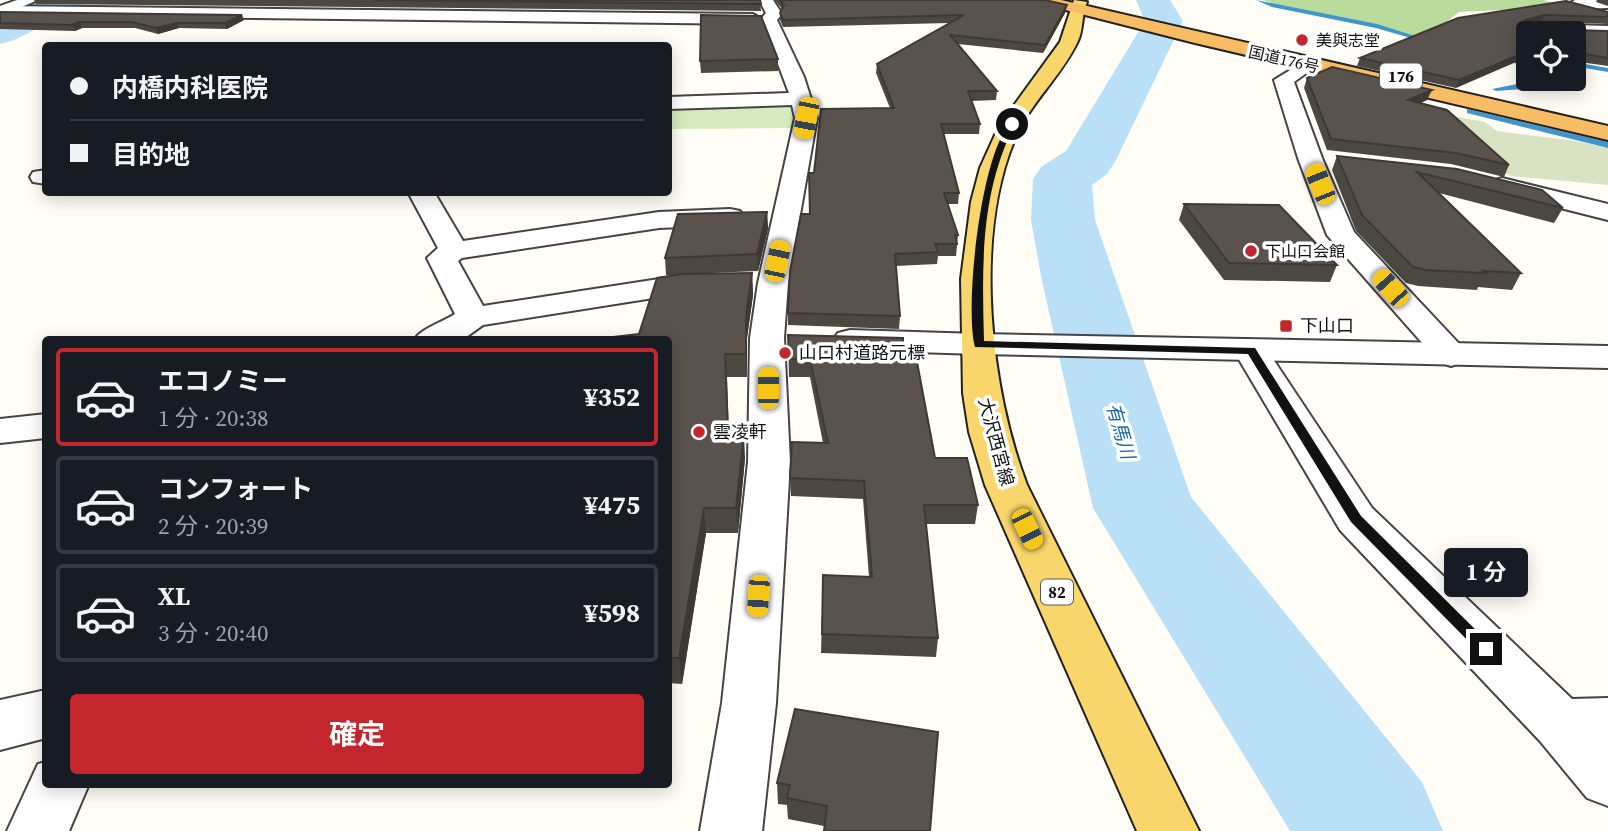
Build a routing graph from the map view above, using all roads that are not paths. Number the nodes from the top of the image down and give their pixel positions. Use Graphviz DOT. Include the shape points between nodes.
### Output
graph roads {
  1 [pos="130,0"];
  2 [pos="1043,0"];
  3 [pos="1569,2"];
  4 [pos="1608,3"];
  5 [pos="30,5"];
  6 [pos="1082,5"];
  7 [pos="1,10"];
  8 [pos="768,10"];
  9 [pos="117,12"];
  10 [pos="1608,13"];
  11 [pos="1586,30"];
  12 [pos="1608,31"];
  13 [pos="1194,34"];
  14 [pos="1310,64"];
  15 [pos="801,99"];
  16 [pos="672,103"];
  17 [pos="1608,123"];
  18 [pos="1608,133"];
  19 [pos="1483,182"];
  20 [pos="423,196"];
  21 [pos="1608,212"];
  22 [pos="787,217"];
  23 [pos="454,251"];
  24 [pos="752,284"];
  25 [pos="473,317"];
  26 [pos="441,336"];
  27 [pos="794,339"];
  28 [pos="996,345"];
  29 [pos="1251,351"];
  30 [pos="1451,355"];
  31 [pos="1608,358"];
  32 [pos="42,426"];
  33 [pos="0,431"];
  34 [pos="42,715"];
  35 [pos="1584,723"];
  36 [pos="0,725"];
  37 [pos="1608,779"];
  38 [pos="57,788"];
  39 [pos="38,831"];
  40 [pos="731,831"];
  41 [pos="1168,831"];
  1 -- 9 [label="street"];
  2 -- 6 [label="highway, 国道176号 / 176"];
  3 -- 4 [label="street"];
  3 -- 10 [label="street"];
  5 -- 7 [label="street"];
  5 -- 9 [label="street" via="59,11"];
  6 -- 13 [label="highway, 国道176号 / 176"];
  6 -- 28 [label="main road, 大沢西宮線 / 82" via="1071,38 1008,131 991,173 978,270"];
  8 -- 9 [label="street" via="259,21"];
  8 -- 15 [label="street"];
  11 -- 12 [label="street"];
  13 -- 14 [label="highway, 国道176号 / 176"];
  13 -- 17 [label="highway, 国道176号 / 176"];
  14 -- 18 [label="highway, 国道176号 / 176"];
  14 -- 30 [label="street" via="1284,80 1323,160 1341,235"];
  15 -- 16 [label="street"];
  15 -- 22 [label="street" via="806,118"];
  19 -- 21 [label="street"];
  20 -- 23 [label="street"];
  22 -- 23 [label="street" via="659,220"];
  22 -- 24 [label="street"];
  23 -- 25 [label="street" via="442,258"];
  24 -- 25 [label="street" via="685,284"];
  24 -- 27 [label="street"];
  25 -- 26 [label="street"];
  27 -- 28 [label="street"];
  27 -- 40 [label="street" via="769,462 750,704"];
  28 -- 29 [label="street"];
  28 -- 41 [label="main road, 大沢西宮線 / 82" via="981,387 987,426 1006,485"];
  29 -- 30 [label="street"];
  29 -- 35 [label="street" via="1356,519"];
  30 -- 31 [label="street"];
  32 -- 33 [label="street"];
  34 -- 36 [label="street"];
  35 -- 37 [label="street"];
  38 -- 39 [label="street"];
}
